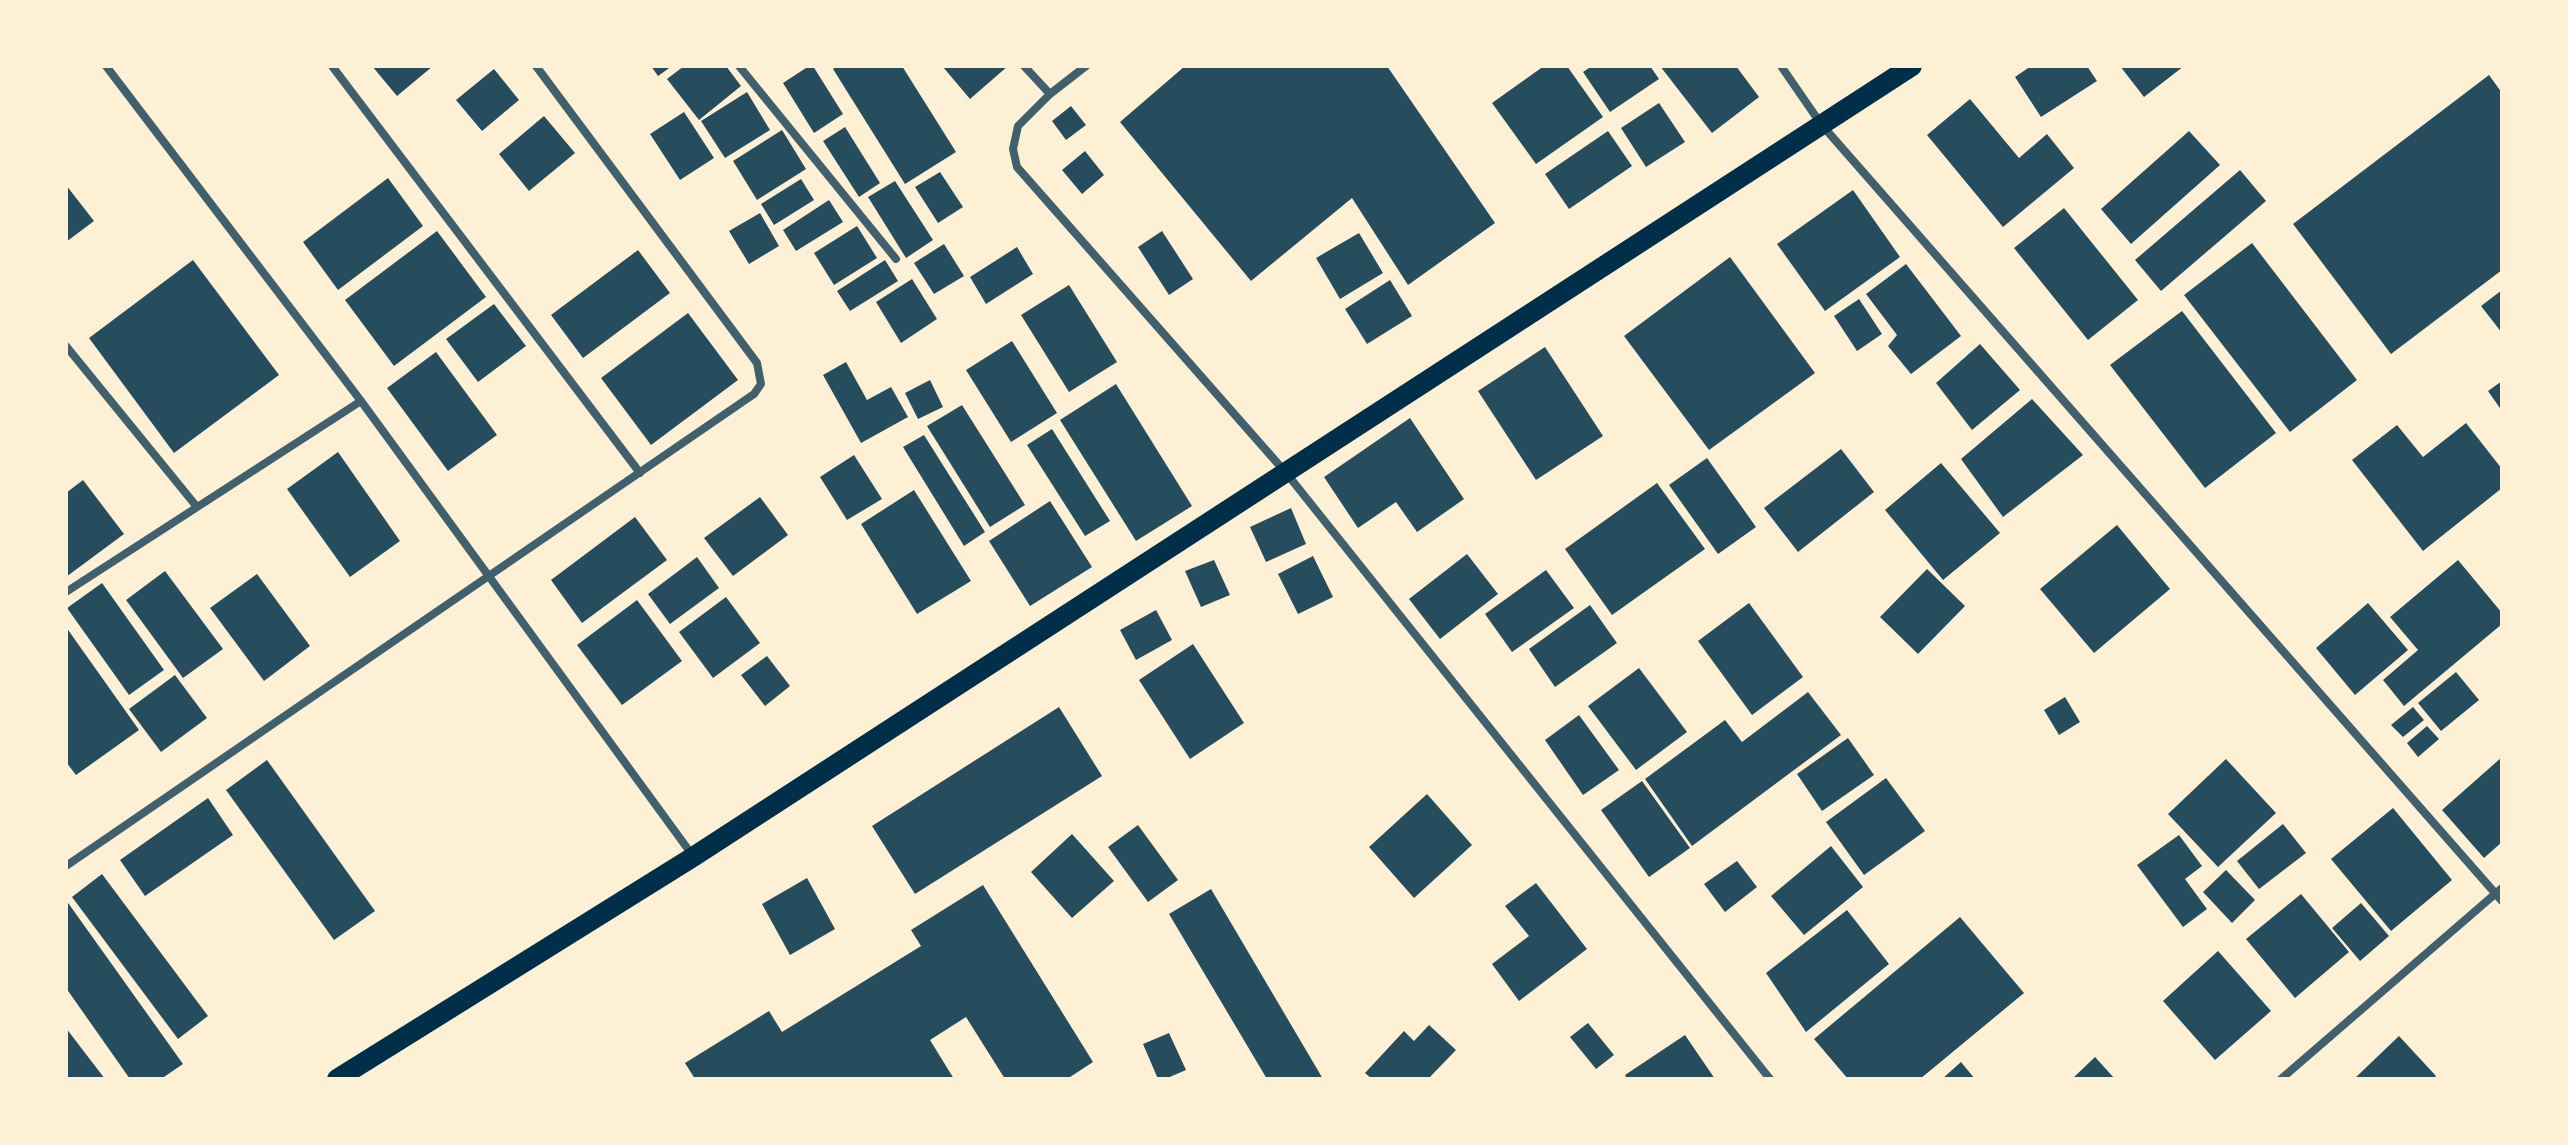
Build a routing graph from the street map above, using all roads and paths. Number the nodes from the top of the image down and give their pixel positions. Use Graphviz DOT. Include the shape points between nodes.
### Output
graph roads {
  1 [pos="106,66"];
  2 [pos="332,66"];
  3 [pos="536,66"];
  4 [pos="739,66"];
  5 [pos="1024,66"];
  6 [pos="1086,66"];
  7 [pos="1781,66"];
  8 [pos="1912,66"];
  9 [pos="1050,94"];
  10 [pos="1821,124"];
  11 [pos="896,259"];
  12 [pos="66,346"];
  13 [pos="361,401"];
  14 [pos="640,473"];
  15 [pos="1287,474"];
  16 [pos="197,507"];
  17 [pos="490,576"];
  18 [pos="66,592"];
  19 [pos="693,857"];
  20 [pos="66,866"];
  21 [pos="2500,894"];
  22 [pos="337,1079"];
  23 [pos="1770,1079"];
  24 [pos="2281,1079"];
  1 -- 13 [label="street"];
  2 -- 14 [label="street"];
  3 -- 14 [label="street" via="757,363 761,384 754,394"];
  4 -- 11 [label="street"];
  5 -- 9 [label="street"];
  6 -- 9 [label="street"];
  7 -- 10 [label="street"];
  8 -- 10 [label="main road"];
  9 -- 15 [label="street" via="1018,126 1013,149 1017,167"];
  10 -- 15 [label="main road"];
  10 -- 21 [label="street"];
  12 -- 16 [label="street"];
  13 -- 16 [label="street"];
  13 -- 17 [label="street"];
  14 -- 17 [label="street"];
  15 -- 19 [label="main road"];
  15 -- 23 [label="street"];
  16 -- 18 [label="street"];
  17 -- 19 [label="street"];
  17 -- 20 [label="street"];
  19 -- 22 [label="main road"];
  21 -- 24 [label="street"];
}
